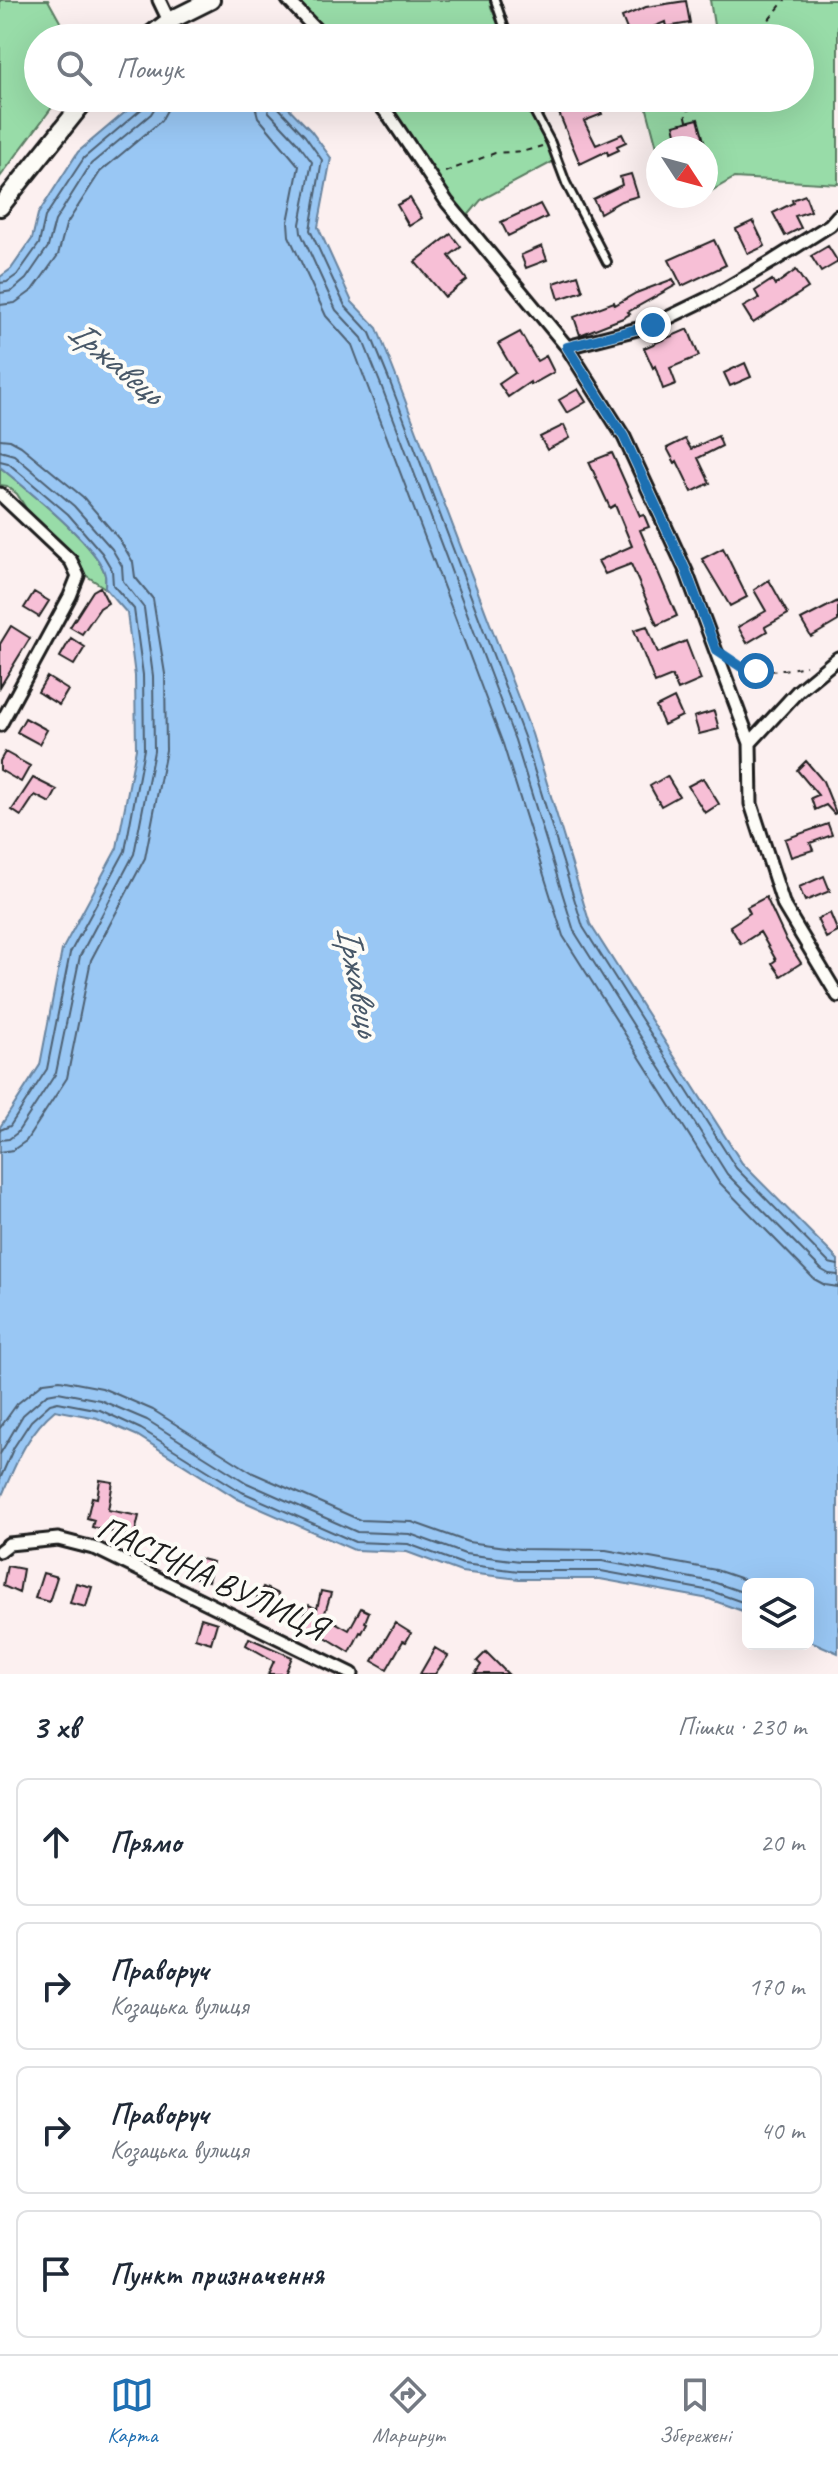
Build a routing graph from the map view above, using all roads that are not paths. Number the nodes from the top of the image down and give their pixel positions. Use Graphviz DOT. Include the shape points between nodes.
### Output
graph roads {
  1 [pos="159,0"];
  2 [pos="211,0"];
  3 [pos="288,0"];
  4 [pos="495,0"];
  5 [pos="169,21"];
  6 [pos="165,24"];
  7 [pos="311,24"];
  8 [pos="503,24"];
  9 [pos="76,112"];
  10 [pos="386,112"];
  11 [pos="534,112"];
  12 [pos="0,207"];
  13 [pos="838,216"];
  14 [pos="607,262"];
  15 [pos="567,347"];
  16 [pos="0,494"];
  17 [pos="838,658"];
  18 [pos="0,725"];
  19 [pos="750,743"];
  20 [pos="838,996"];
  21 [pos="0,1551"];
  22 [pos="352,1674"];
  1 -- 5 [label="street"];
  2 -- 5 [label="street"];
  3 -- 7 [label="street"];
  4 -- 8 [label="lane"];
  5 -- 6 [label="street"];
  9 -- 12 [label="street"];
  10 -- 15 [label="street" via="447,202"];
  11 -- 14 [label="lane"];
  13 -- 15 [label="street" via="713,296 653,325"];
  15 -- 19 [label="street" via="624,437 686,571"];
  16 -- 18 [label="street" via="71,561 78,576"];
  17 -- 19 [label="street" via="798,691"];
  19 -- 20 [label="street" via="751,804 784,906"];
  21 -- 22 [label="street, ПАСІЧНА ВУЛИЦЯ" via="9,1544 58,1539 97,1549"];
}
